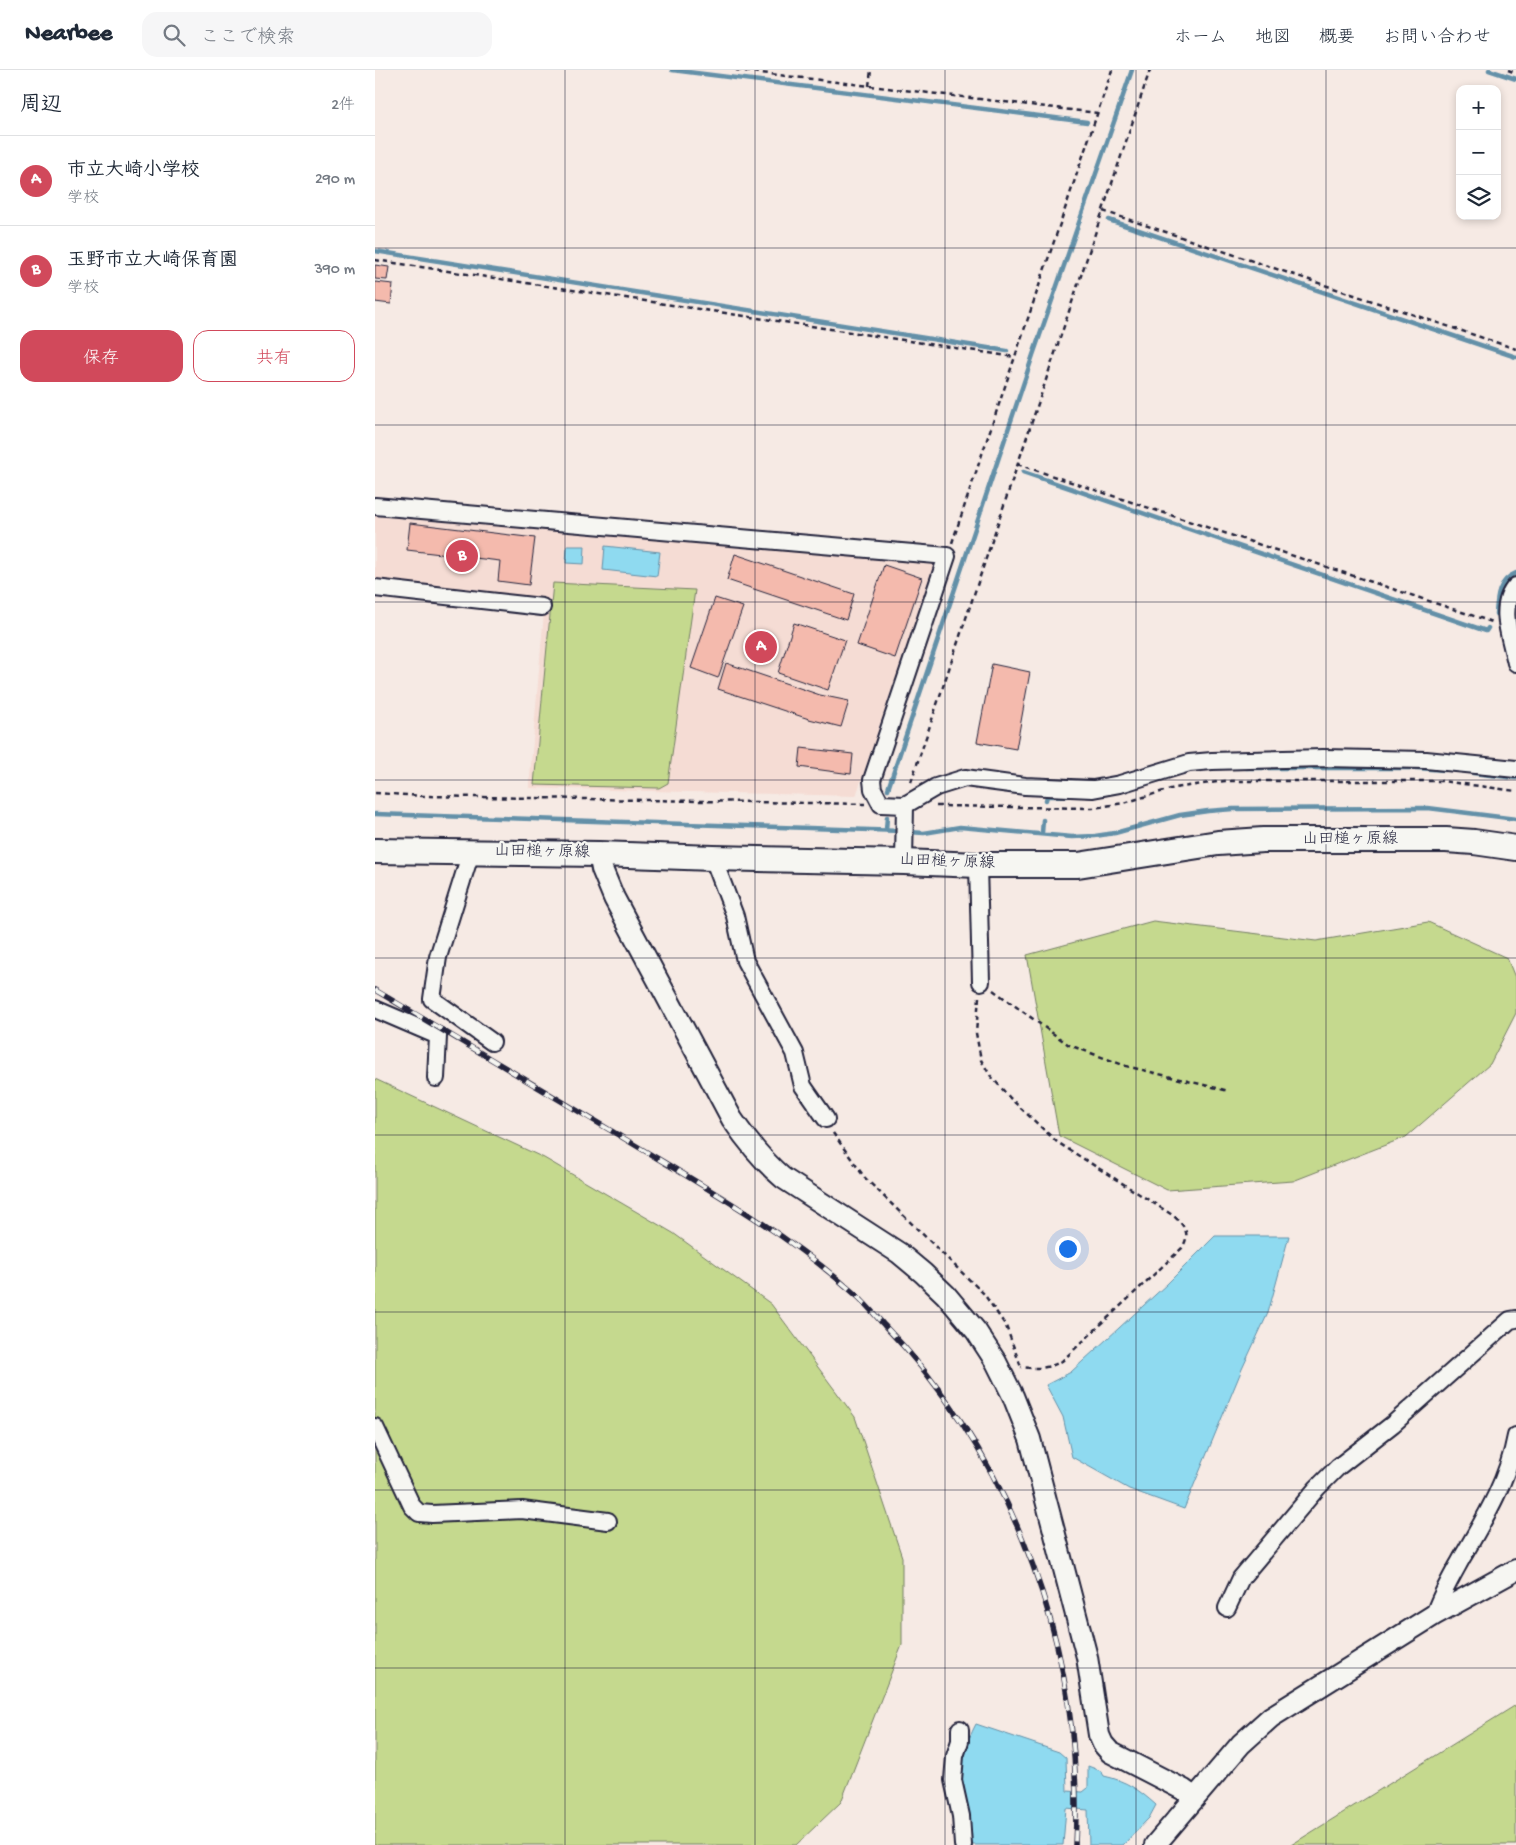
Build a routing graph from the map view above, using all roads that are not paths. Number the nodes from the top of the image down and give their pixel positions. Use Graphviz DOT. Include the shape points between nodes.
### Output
graph roads {
  1 [pos="375,506"];
  2 [pos="1516,586"];
  3 [pos="375,588"];
  4 [pos="542,607"];
  5 [pos="1516,663"];
  6 [pos="1516,769"];
  7 [pos="905,810"];
  8 [pos="1516,848"];
  9 [pos="375,851"];
  10 [pos="471,852"];
  11 [pos="599,854"];
  12 [pos="713,858"];
  13 [pos="904,862"];
  14 [pos="978,865"];
  15 [pos="981,982"];
  16 [pos="375,1009"];
  17 [pos="492,1042"];
  18 [pos="436,1078"];
  19 [pos="826,1119"];
  20 [pos="1516,1319"];
  21 [pos="375,1427"];
  22 [pos="1516,1436"];
  23 [pos="608,1521"];
  24 [pos="1516,1570"];
  25 [pos="1227,1608"];
  26 [pos="1434,1615"];
  27 [pos="960,1729"];
  28 [pos="1195,1798"];
  29 [pos="963,1845"];
  30 [pos="1155,1845"];
  1 -- 7 [label="street" via="947,556 872,780 881,804"];
  2 -- 5 [label="street" via="1509,594 1505,610"];
  3 -- 4 [label="street"];
  6 -- 7 [label="street" via="1426,760 1212,760 1189,763 1093,789 1025,786 965,778 936,787"];
  7 -- 13 [label="street"];
  8 -- 14 [label="main road, 山田槌ヶ原線" via="1446,840 1263,840 1218,843 1078,865"];
  9 -- 10 [label="main road, 山田槌ヶ原線"];
  10 -- 11 [label="main road, 山田槌ヶ原線"];
  10 -- 17 [label="street" via="438,957 432,1000"];
  11 -- 12 [label="main road, 山田槌ヶ原線"];
  11 -- 28 [label="street" via="614,898 732,1119 751,1147 783,1178 899,1253 923,1273 976,1331 996,1362 1030,1439 1087,1657 1103,1744 1110,1752"];
  12 -- 13 [label="main road, 山田槌ヶ原線"];
  12 -- 19 [label="street" via="735,916 745,961 795,1053 803,1086"];
  13 -- 14 [label="main road, 山田槌ヶ原線"];
  14 -- 15 [label="street"];
  16 -- 18 [label="street" via="438,1036"];
  20 -- 25 [label="street" via="1510,1320 1393,1424 1338,1467 1241,1578"];
  21 -- 23 [label="street" via="412,1506 419,1513 522,1510"];
  22 -- 26 [label="street" via="1492,1506 1440,1596"];
  24 -- 26 [label="street"];
  26 -- 28 [label="street" via="1271,1717 1241,1744"];
  27 -- 29 [label="street" via="953,1780"];
  28 -- 30 [label="street"];
}
